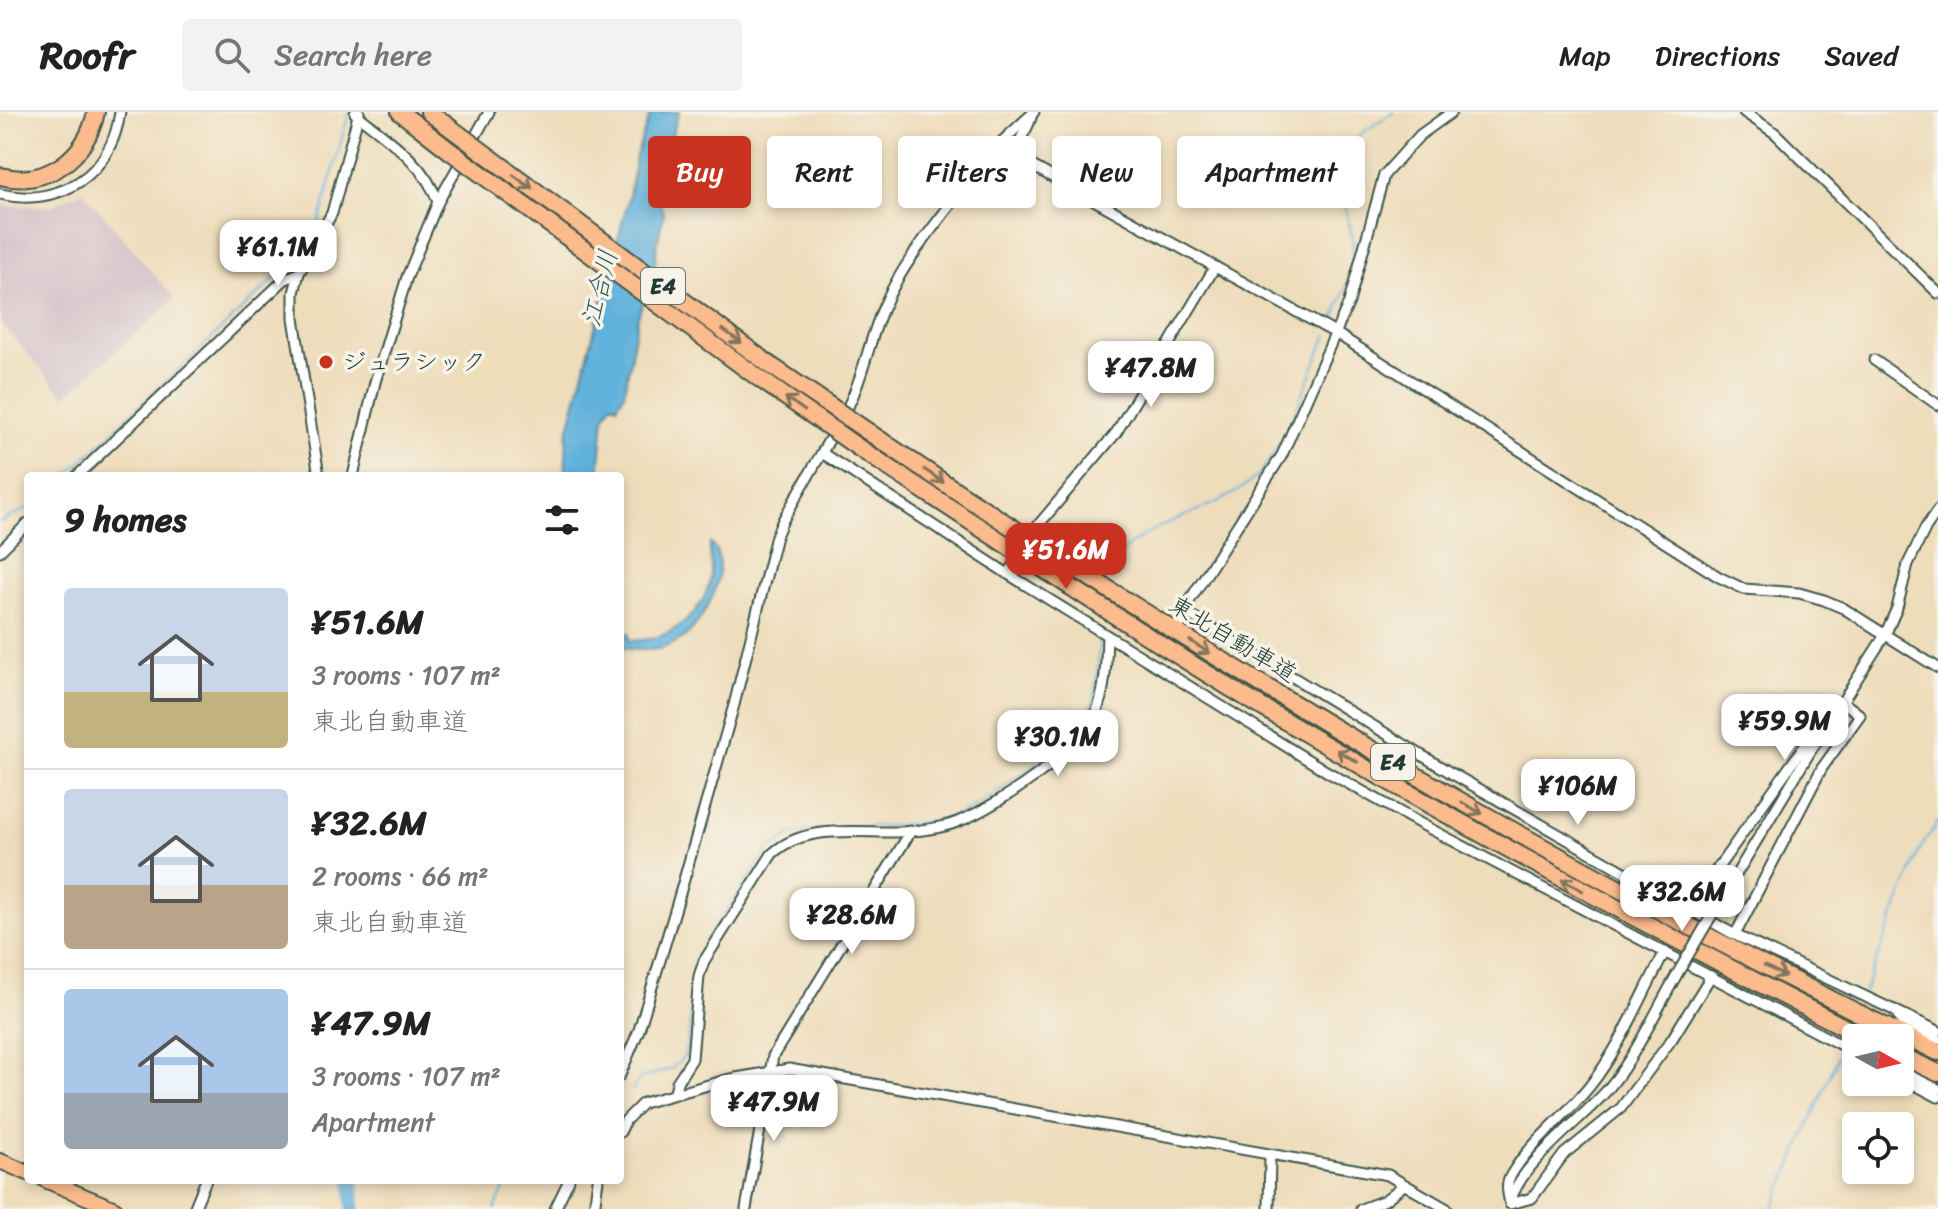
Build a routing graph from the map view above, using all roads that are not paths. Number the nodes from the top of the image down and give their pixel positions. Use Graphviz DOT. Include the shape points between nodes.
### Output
graph roads {
  1 [pos="87,112"];
  2 [pos="96,112"];
  3 [pos="120,112"];
  4 [pos="400,112"];
  5 [pos="429,112"];
  6 [pos="489,112"];
  7 [pos="1452,112"];
  8 [pos="1744,112"];
  9 [pos="357,113"];
  10 [pos="1033,113"];
  11 [pos="1008,136"];
  12 [pos="1024,136"];
  13 [pos="0,167"];
  14 [pos="1036,168"];
  15 [pos="0,176"];
  16 [pos="0,194"];
  17 [pos="438,202"];
  18 [pos="948,208"];
  19 [pos="1215,267"];
  20 [pos="299,273"];
  21 [pos="1938,293"];
  22 [pos="1337,334"];
  23 [pos="1874,360"];
  24 [pos="1938,405"];
  25 [pos="822,453"];
  26 [pos="81,472"];
  27 [pos="318,472"];
  28 [pos="354,472"];
  29 [pos="1937,512"];
  30 [pos="24,527"];
  31 [pos="1035,529"];
  32 [pos="0,551"];
  33 [pos="1015,564"];
  34 [pos="1008,574"];
  35 [pos="1187,613"];
  36 [pos="1180,625"];
  37 [pos="1885,635"];
  38 [pos="1107,636"];
  39 [pos="1938,668"];
  40 [pos="1843,702"];
  41 [pos="1451,773"];
  42 [pos="1445,783"];
  43 [pos="911,831"];
  44 [pos="1688,910"];
  45 [pos="1735,935"];
  46 [pos="1665,952"];
  47 [pos="1711,976"];
  48 [pos="1895,1010"];
  49 [pos="1842,1026"];
  50 [pos="1938,1031"];
  51 [pos="1938,1039"];
  52 [pos="1842,1046"];
  53 [pos="1938,1052"];
  54 [pos="1914,1062"];
  55 [pos="624,1066"];
  56 [pos="769,1071"];
  57 [pos="1938,1073"];
  58 [pos="1914,1078"];
  59 [pos="1914,1084"];
  60 [pos="1938,1089"];
  61 [pos="675,1093"];
  62 [pos="1938,1097"];
  63 [pos="624,1124"];
  64 [pos="1270,1155"];
  65 [pos="0,1161"];
  66 [pos="24,1171"];
  67 [pos="55,1184"];
  68 [pos="204,1184"];
  69 [pos="567,1184"];
  70 [pos="597,1184"];
  71 [pos="1404,1185"];
  72 [pos="1509,1207"];
  73 [pos="115,1209"];
  74 [pos="194,1209"];
  75 [pos="555,1209"];
  76 [pos="594,1209"];
  77 [pos="746,1209"];
  78 [pos="1269,1209"];
  79 [pos="1361,1209"];
  80 [pos="1447,1209"];
  1 -- 13 [label="highway" via="79,136 57,159 34,169"];
  2 -- 15 [label="highway" via="85,142 66,163 24,179"];
  3 -- 16 [label="street" via="112,143 90,175 43,195"];
  49 -- 4 [label="highway, 東北自動車道 / E4, one-way, bridge" via="1558,878 1119,618 760,379"];
  5 -- 53 [label="highway, 東北自動車道 / E4, one-way, bridge" via="770,365 1141,611 1459,800 1764,965"];
  6 -- 17 [label="street"];
  7 -- 22 [label="street" via="1420,135 1384,175"];
  8 -- 21 [label="street" via="1775,133"];
  9 -- 17 [label="street" via="417,164"];
  9 -- 20 [label="street" via="332,213"];
  10 -- 11 [label="street"];
  10 -- 12 [label="street"];
  14 -- 19 [label="street"];
  17 -- 28 [label="street" via="392,322"];
  18 -- 25 [label="street" via="884,305 853,399"];
  19 -- 22 [label="street"];
  19 -- 31 [label="street" via="1102,454"];
  20 -- 26 [label="street" via="284,280"];
  20 -- 27 [label="street" via="294,318"];
  22 -- 35 [label="street" via="1282,455 1183,611"];
  22 -- 37 [label="street" via="1719,577 1744,589 1824,600"];
  23 -- 24 [label="street"];
  25 -- 34 [label="street"];
  25 -- 55 [label="street" via="776,536 677,904"];
  29 -- 37 [label="street" via="1908,564"];
  30 -- 32 [label="street"];
  33 -- 34 [label="street"];
  34 -- 38 [label="street"];
  35 -- 36 [label="street"];
  35 -- 41 [label="street"];
  37 -- 39 [label="street"];
  37 -- 40 [label="street"];
  38 -- 43 [label="street" via="1100,702 1078,741 983,810 947,826"];
  38 -- 46 [label="street" via="1158,662 1326,771"];
  40 -- 44 [label="street" via="1832,707"];
  40 -- 45 [label="street" via="1860,715 1822,768"];
  40 -- 72 [label="street, bridge" via="1611,1086 1531,1168 1513,1191"];
  41 -- 42 [label="street"];
  41 -- 44 [label="street"];
  43 -- 56 [label="street" via="778,1047"];
  43 -- 61 [label="street" via="804,835 772,854 704,961 692,1059"];
  44 -- 45 [label="street"];
  45 -- 48 [label="street"];
  46 -- 47 [label="street"];
  46 -- 72 [label="street" via="1605,1064 1512,1174 1507,1184"];
  47 -- 52 [label="street"];
  47 -- 72 [label="street" via="1621,1108 1564,1154 1532,1198"];
  48 -- 50 [label="street"];
  48 -- 51 [label="street" via="1902,1022"];
  54 -- 57 [label="highway"];
  56 -- 61 [label="street"];
  56 -- 64 [label="street" via="789,1069"];
  56 -- 77 [label="street"];
  58 -- 60 [label="street"];
  59 -- 62 [label="street"];
  61 -- 63 [label="street" via="643,1103"];
  64 -- 71 [label="street" via="1388,1175"];
  64 -- 78 [label="street"];
  65 -- 66 [label="main road"];
  67 -- 73 [label="main road"];
  68 -- 74 [label="street"];
  69 -- 75 [label="street"];
  70 -- 76 [label="street"];
  71 -- 79 [label="street"];
  71 -- 80 [label="street"];
}
